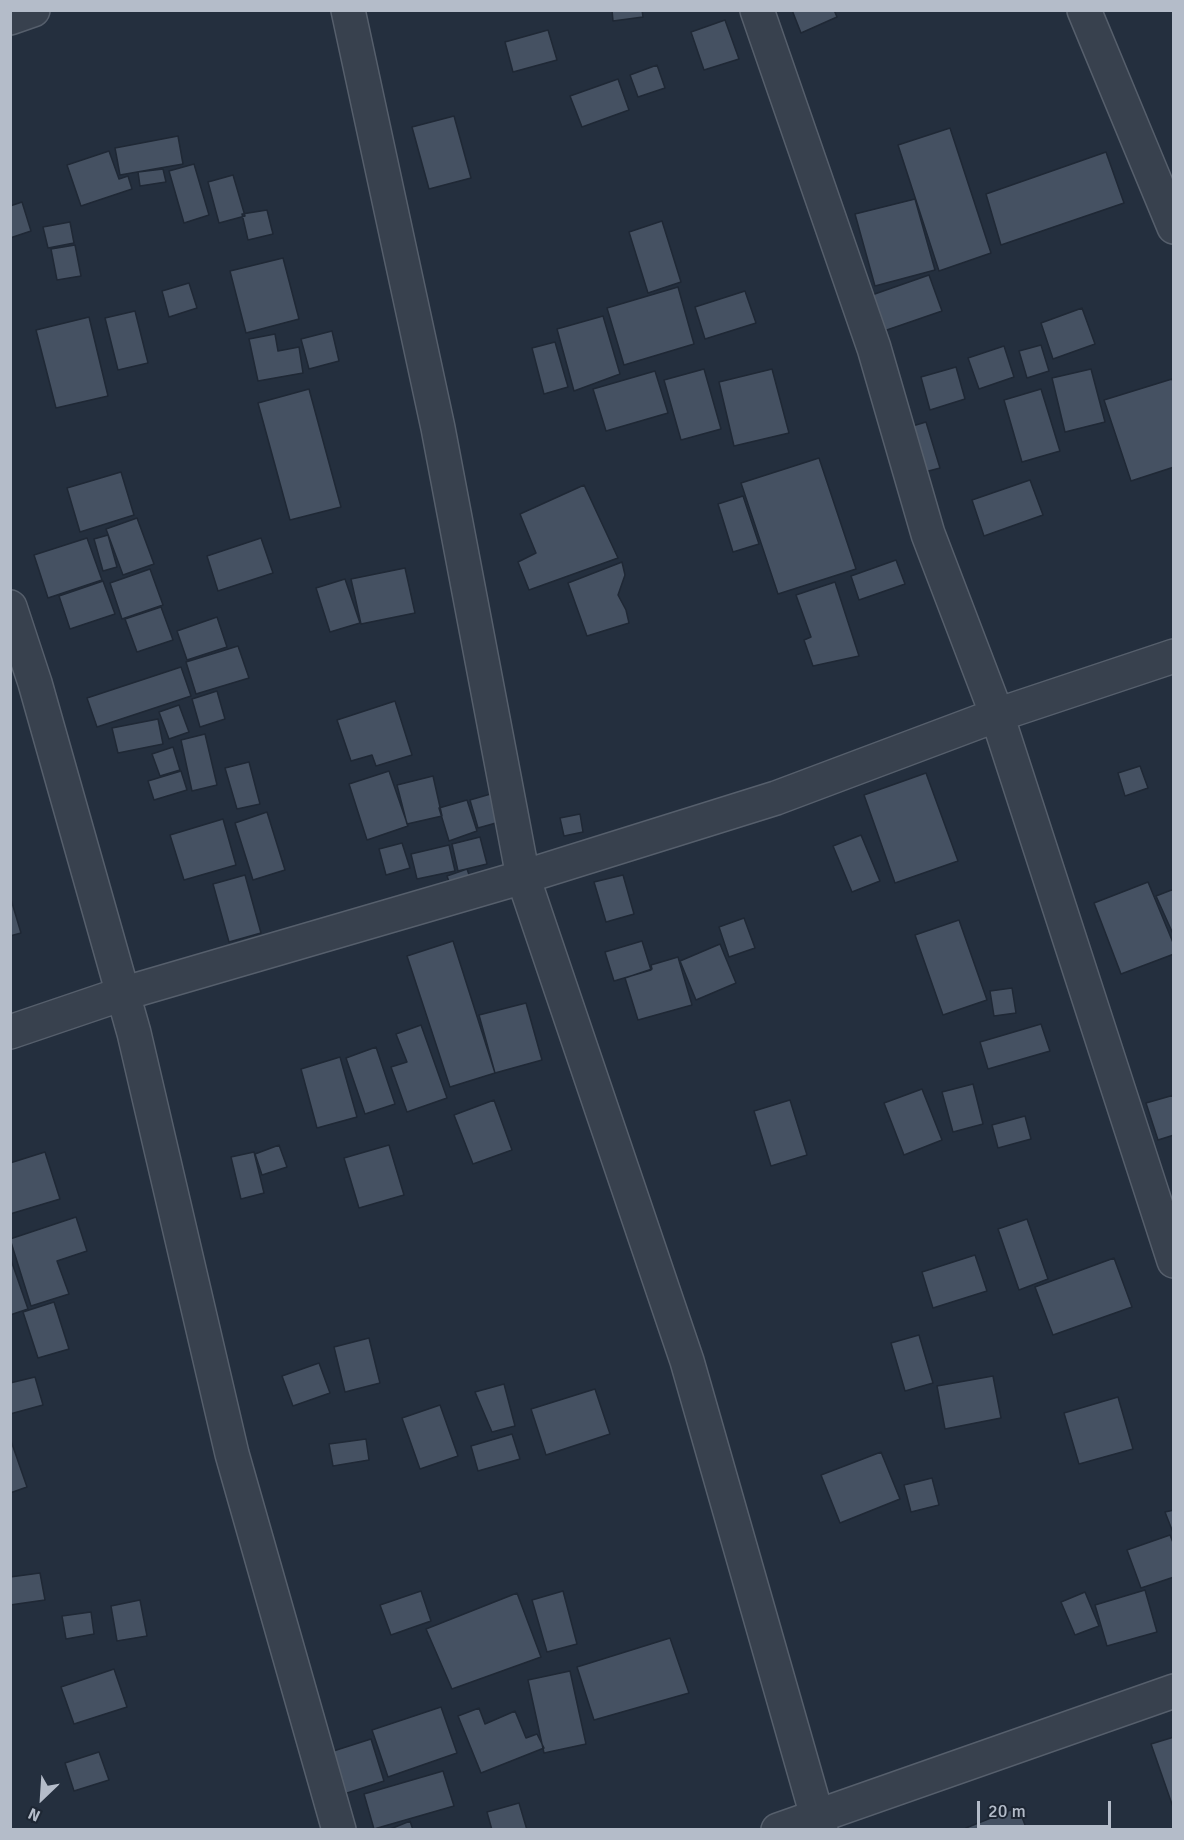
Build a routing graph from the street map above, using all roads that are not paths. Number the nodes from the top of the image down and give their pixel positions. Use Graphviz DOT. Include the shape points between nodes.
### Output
graph roads {
  1 [pos="33,10"];
  2 [pos="348,10"];
  3 [pos="757,10"];
  4 [pos="1084,10"];
  5 [pos="10,18"];
  6 [pos="1173,227"];
  7 [pos="10,607"];
  8 [pos="1173,656"];
  9 [pos="997,715"];
  10 [pos="523,877"];
  11 [pos="122,994"];
  12 [pos="10,1032"];
  13 [pos="1173,1261"];
  14 [pos="1173,1691"];
  15 [pos="819,1823"];
  16 [pos="339,1830"];
  17 [pos="778,1830"];
  1 -- 5 [label="street"];
  2 -- 10 [label="street" via="438,428"];
  3 -- 9 [label="street" via="874,348 928,534"];
  4 -- 6 [label="street"];
  7 -- 11 [label="street" via="35,682"];
  8 -- 9 [label="street"];
  9 -- 10 [label="street" via="776,798"];
  9 -- 13 [label="street"];
  10 -- 11 [label="street"];
  10 -- 15 [label="street" via="687,1361"];
  11 -- 12 [label="street"];
  11 -- 16 [label="street" via="232,1454"];
  14 -- 15 [label="street"];
  15 -- 17 [label="street"];
}
